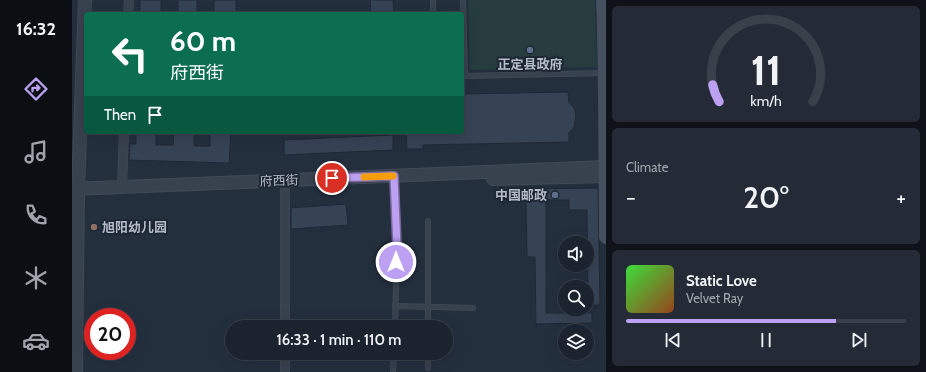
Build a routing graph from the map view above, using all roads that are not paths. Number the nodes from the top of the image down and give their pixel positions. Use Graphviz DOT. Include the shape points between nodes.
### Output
graph roads {
  1 [pos="85,0"];
  2 [pos="129,0"];
  3 [pos="433,0"];
  4 [pos="463,0"];
  5 [pos="603,0"];
  6 [pos="85,12"];
  7 [pos="128,12"];
  8 [pos="433,12"];
  9 [pos="463,12"];
  10 [pos="84,51"];
  11 [pos="605,73"];
  12 [pos="464,75"];
  13 [pos="124,134"];
  14 [pos="605,172"];
  15 [pos="394,179"];
  16 [pos="285,184"];
  17 [pos="122,187"];
  18 [pos="75,193"];
  19 [pos="428,220"];
  20 [pos="606,237"];
  21 [pos="395,306"];
  22 [pos="428,307"];
  23 [pos="473,308"];
  24 [pos="285,320"];
  25 [pos="395,320"];
  26 [pos="428,320"];
  27 [pos="285,360"];
  28 [pos="394,360"];
  29 [pos="428,360"];
  30 [pos="428,368"];
  31 [pos="76,372"];
  32 [pos="285,372"];
  33 [pos="394,372"];
  1 -- 6 [label="street"];
  2 -- 7 [label="street"];
  3 -- 8 [label="lane"];
  4 -- 9 [label="lane"];
  5 -- 11 [label="main road"];
  10 -- 18 [label="street"];
  11 -- 12 [label="lane"];
  11 -- 14 [label="main road"];
  13 -- 17 [label="street"];
  14 -- 15 [label="street, 府西街"];
  14 -- 20 [label="main road"];
  15 -- 16 [label="street, 府西街"];
  15 -- 21 [label="lane" via="397,247"];
  16 -- 17 [label="street, 府西街"];
  16 -- 18 [label="street"];
  16 -- 24 [label="street"];
  17 -- 18 [label="street, 府西街"];
  18 -- 31 [label="street"];
  19 -- 22 [label="lane"];
  21 -- 22 [label="lane"];
  21 -- 25 [label="lane"];
  22 -- 23 [label="lane"];
  22 -- 26 [label="lane"];
  27 -- 32 [label="street"];
  28 -- 33 [label="lane"];
  29 -- 30 [label="lane"];
}
